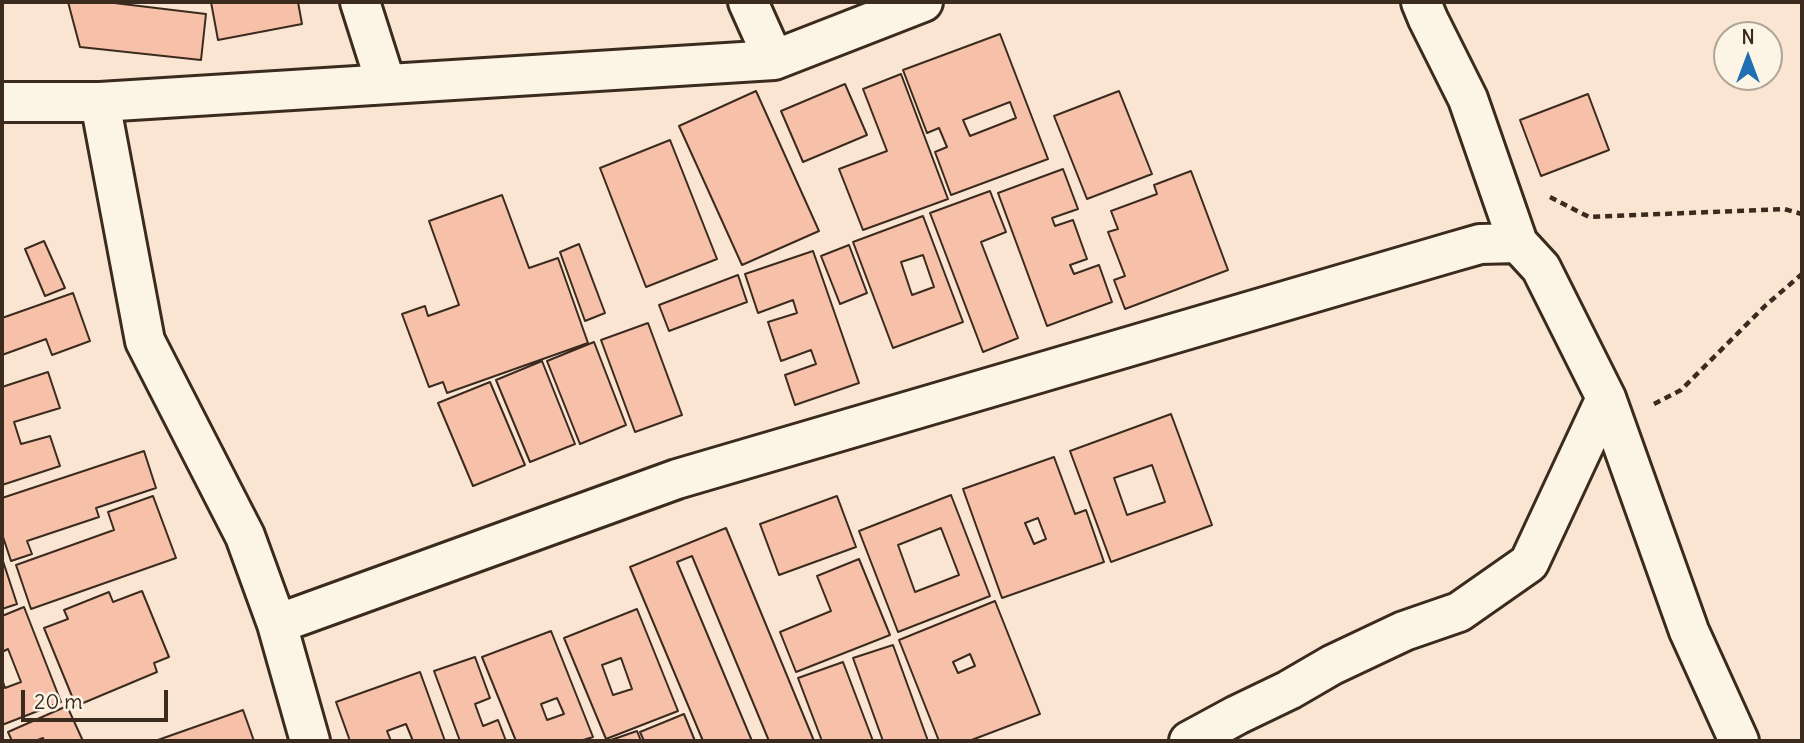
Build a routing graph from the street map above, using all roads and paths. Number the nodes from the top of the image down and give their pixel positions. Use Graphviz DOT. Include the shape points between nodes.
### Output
graph roads {
  1 [pos="360,2"];
  2 [pos="748,2"];
  3 [pos="923,2"];
  4 [pos="1421,2"];
  5 [pos="774,60"];
  6 [pos="386,84"];
  7 [pos="2,102"];
  8 [pos="100,102"];
  9 [pos="1494,174"];
  10 [pos="1802,214"];
  11 [pos="1518,243"];
  12 [pos="1802,274"];
  13 [pos="1606,398"];
  14 [pos="1620,438"];
  15 [pos="276,624"];
  16 [pos="310,741"];
  17 [pos="1189,741"];
  18 [pos="1739,741"];
  1 -- 6 [label="street"];
  2 -- 5 [label="street"];
  3 -- 5 [label="street"];
  4 -- 9 [label="street" via="1468,99"];
  5 -- 6 [label="street"];
  6 -- 8 [label="street"];
  7 -- 8 [label="street"];
  8 -- 15 [label="street" via="145,341 245,536"];
  9 -- 10 [label="path" via="1589,218 1784,209"];
  9 -- 11 [label="street"];
  11 -- 13 [label="street" via="1541,268"];
  11 -- 15 [label="street" via="1480,244 677,479"];
  12 -- 14 [label="path" via="1681,390 1637,413"];
  13 -- 14 [label="street"];
  13 -- 17 [label="street" via="1529,563 1459,612 1332,665"];
  14 -- 18 [label="street" via="1689,631"];
  15 -- 16 [label="street"];
}
